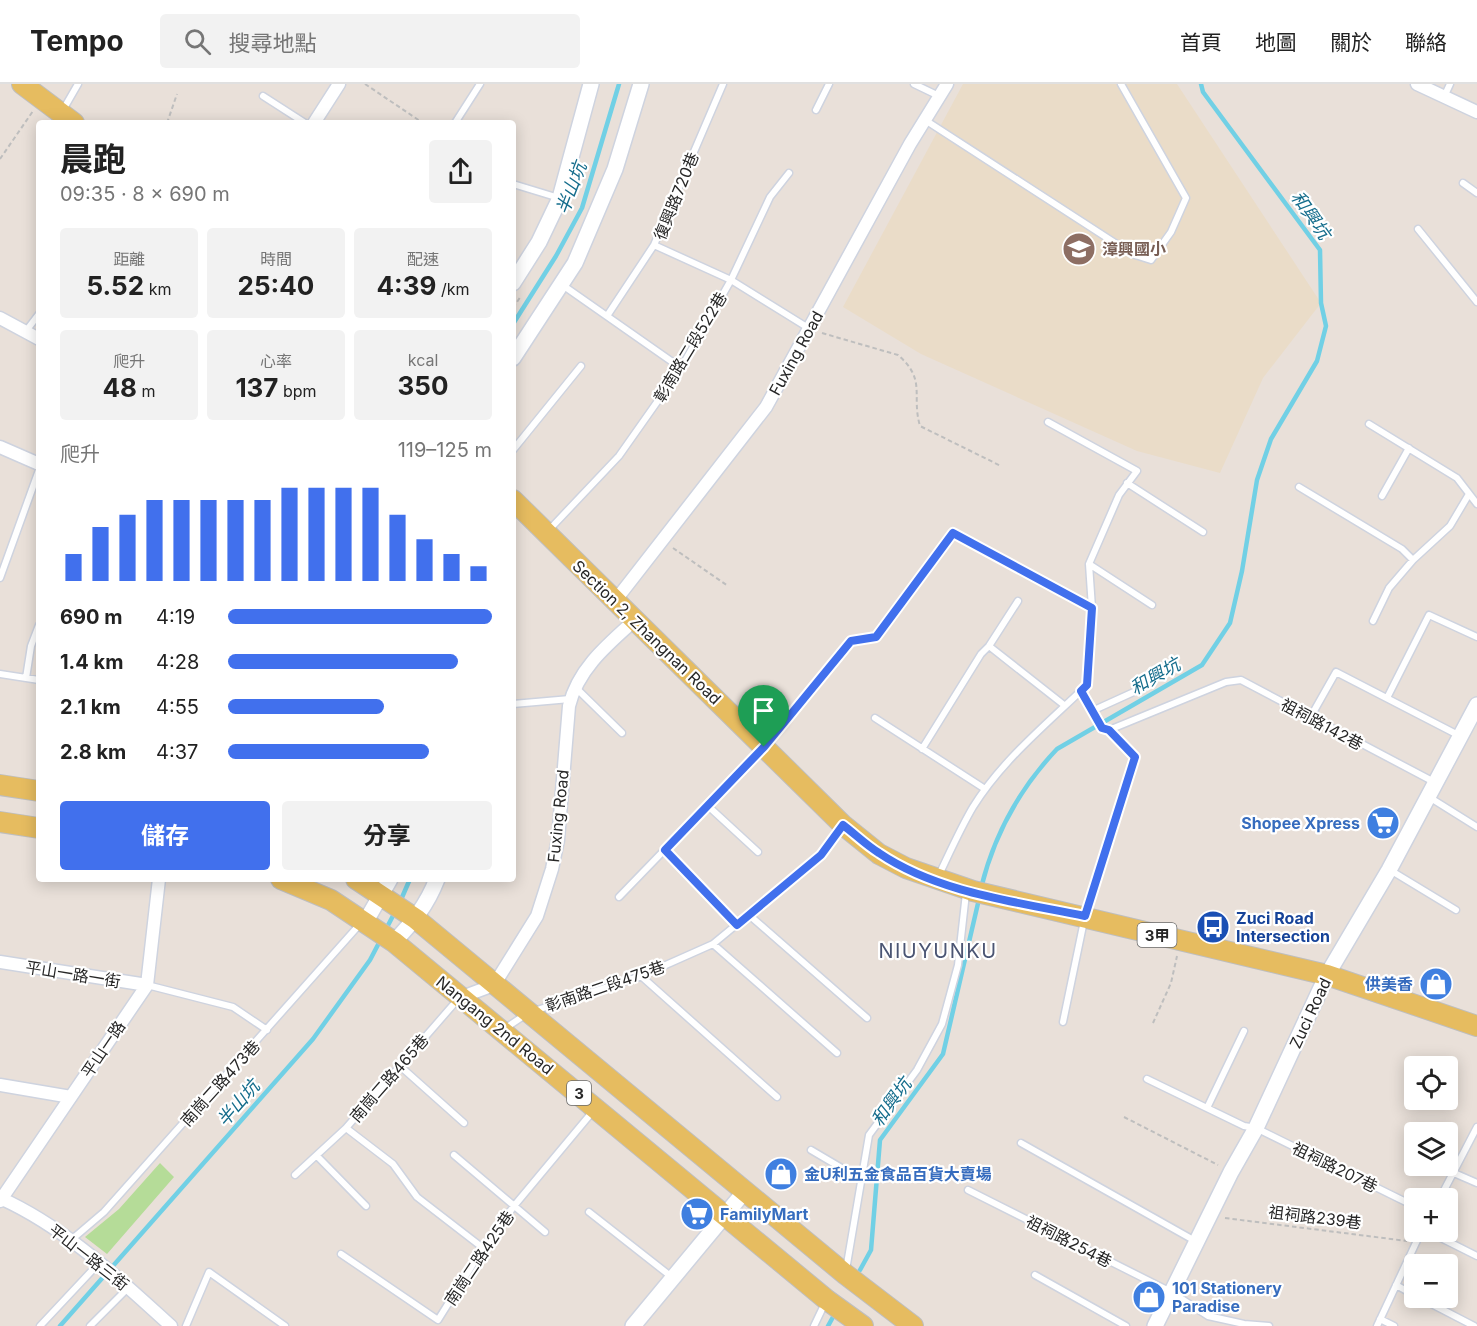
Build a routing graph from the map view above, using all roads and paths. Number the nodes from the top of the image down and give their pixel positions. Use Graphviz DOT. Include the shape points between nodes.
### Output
graph roads {
  1 [pos="22,84"];
  2 [pos="78,84"];
  3 [pos="339,84"];
  4 [pos="365,84"];
  5 [pos="480,84"];
  6 [pos="591,84"];
  7 [pos="641,84"];
  8 [pos="723,84"];
  9 [pos="830,84"];
  10 [pos="914,84"];
  11 [pos="946,84"];
  12 [pos="1417,84"];
  13 [pos="1450,84"];
  14 [pos="1123,85"];
  15 [pos="177,94"];
  16 [pos="263,96"];
  17 [pos="939,96"];
  18 [pos="1444,97"];
  19 [pos="42,99"];
  20 [pos="816,110"];
  21 [pos="1477,112"];
  22 [pos="68,118"];
  23 [pos="168,120"];
  24 [pos="300,120"];
  25 [pos="316,120"];
  26 [pos="419,120"];
  27 [pos="457,120"];
  28 [pos="924,120"];
  29 [pos="0,159"];
  30 [pos="789,173"];
  31 [pos="1463,183"];
  32 [pos="516,185"];
  33 [pos="1477,193"];
  34 [pos="560,198"];
  35 [pos="1418,229"];
  36 [pos="654,245"];
  37 [pos="516,278"];
  38 [pos="731,280"];
  39 [pos="561,284"];
  40 [pos="1477,302"];
  41 [pos="607,316"];
  42 [pos="0,318"];
  43 [pos="36,318"];
  44 [pos="810,329"];
  45 [pos="26,331"];
  46 [pos="36,337"];
  47 [pos="516,353"];
  48 [pos="581,366"];
  49 [pos="681,368"];
  50 [pos="1048,422"];
  51 [pos="1369,424"];
  52 [pos="516,446"];
  53 [pos="0,447"];
  54 [pos="1409,448"];
  55 [pos="36,463"];
  56 [pos="1001,466"];
  57 [pos="36,478"];
  58 [pos="1127,483"];
  59 [pos="1299,487"];
  60 [pos="1469,494"];
  61 [pos="1382,496"];
  62 [pos="516,503"];
  63 [pos="1477,504"];
  64 [pos="1203,532"];
  65 [pos="546,533"];
  66 [pos="661,540"];
  67 [pos="1413,560"];
  68 [pos="1089,564"];
  69 [pos="0,577"];
  70 [pos="728,586"];
  71 [pos="615,601"];
  72 [pos="1018,601"];
  73 [pos="1152,605"];
  74 [pos="1092,608"];
  75 [pos="635,620"];
  76 [pos="1373,621"];
  77 [pos="36,633"];
  78 [pos="1477,637"];
  79 [pos="989,646"];
  80 [pos="0,674"];
  81 [pos="26,678"];
  82 [pos="36,680"];
  83 [pos="574,686"];
  84 [pos="1147,686"];
  85 [pos="1081,691"];
  86 [pos="1388,696"];
  87 [pos="570,699"];
  88 [pos="516,704"];
  89 [pos="1064,705"];
  90 [pos="1477,705"];
  91 [pos="1092,711"];
  92 [pos="875,718"];
  93 [pos="1310,718"];
  94 [pos="1105,729"];
  95 [pos="622,733"];
  96 [pos="1460,736"];
  97 [pos="764,747"];
  98 [pos="922,748"];
  99 [pos="0,785"];
  100 [pos="985,789"];
  101 [pos="1432,790"];
  102 [pos="36,791"];
  103 [pos="708,806"];
  104 [pos="0,822"];
  105 [pos="843,825"];
  106 [pos="1477,827"];
  107 [pos="36,828"];
  108 [pos="665,850"];
  109 [pos="758,852"];
  110 [pos="1389,870"];
  111 [pos="936,880"];
  112 [pos="159,882"];
  113 [pos="288,882"];
  114 [pos="367,882"];
  115 [pos="436,882"];
  116 [pos="386,887"];
  117 [pos="976,892"];
  118 [pos="619,897"];
  119 [pos="1456,910"];
  120 [pos="749,915"];
  121 [pos="1085,916"];
  122 [pos="416,919"];
  123 [pos="366,921"];
  124 [pos="737,925"];
  125 [pos="394,942"];
  126 [pos="1181,942"];
  127 [pos="713,944"];
  128 [pos="0,962"];
  129 [pos="1327,975"];
  130 [pos="641,976"];
  131 [pos="147,985"];
  132 [pos="494,985"];
  133 [pos="459,998"];
  134 [pos="530,1012"];
  135 [pos="867,1018"];
  136 [pos="1063,1022"];
  137 [pos="1153,1023"];
  138 [pos="1477,1026"];
  139 [pos="267,1030"];
  140 [pos="502,1030"];
  141 [pos="1244,1031"];
  142 [pos="837,1053"];
  143 [pos="400,1066"];
  144 [pos="1147,1079"];
  145 [pos="0,1085"];
  146 [pos="71,1097"];
  147 [pos="777,1097"];
  148 [pos="596,1107"];
  149 [pos="1207,1108"];
  150 [pos="1124,1117"];
  151 [pos="464,1124"];
  152 [pos="346,1128"];
  153 [pos="1256,1128"];
  154 [pos="1477,1128"];
  155 [pos="1021,1143"];
  156 [pos="811,1150"];
  157 [pos="454,1155"];
  158 [pos="317,1156"];
  159 [pos="1458,1165"];
  160 [pos="1231,1172"];
  161 [pos="295,1175"];
  162 [pos="1458,1175"];
  163 [pos="862,1180"];
  164 [pos="1477,1183"];
  165 [pos="968,1190"];
  166 [pos="745,1191"];
  167 [pos="1,1199"];
  168 [pos="1404,1201"];
  169 [pos="366,1206"];
  170 [pos="514,1206"];
  171 [pos="589,1212"];
  172 [pos="726,1214"];
  173 [pos="1210,1216"];
  174 [pos="545,1232"];
  175 [pos="1404,1240"];
  176 [pos="70,1241"];
  177 [pos="1416,1242"];
  178 [pos="1449,1242"];
  179 [pos="1197,1243"];
  180 [pos="483,1248"];
  181 [pos="341,1254"];
  182 [pos="1477,1256"];
  183 [pos="99,1263"];
  184 [pos="845,1274"];
  185 [pos="1035,1275"];
  186 [pos="673,1278"];
  187 [pos="1396,1285"];
  188 [pos="129,1288"];
  189 [pos="1404,1289"];
  190 [pos="1171,1292"];
  191 [pos="827,1300"];
  192 [pos="1439,1308"];
  193 [pos="1380,1319"];
  194 [pos="40,1326"];
  195 [pos="90,1326"];
  196 [pos="171,1326"];
  197 [pos="186,1326"];
  198 [pos="285,1326"];
  199 [pos="633,1326"];
  200 [pos="814,1326"];
  201 [pos="863,1326"];
  202 [pos="913,1326"];
  203 [pos="1126,1326"];
  204 [pos="1155,1326"];
  205 [pos="1269,1326"];
  206 [pos="1377,1326"];
  207 [pos="1394,1326"];
  208 [pos="1474,1326"];
  1 -- 19 [label="main road"];
  2 -- 22 [label="lane"];
  3 -- 25 [label="street"];
  4 -- 26 [label="path"];
  5 -- 27 [label="lane"];
  6 -- 34 [label="street"];
  7 -- 39 [label="street" via="615,169 575,263"];
  8 -- 36 [label="lane, 復興路720巷"];
  9 -- 20 [label="lane"];
  10 -- 17 [label="lane"];
  11 -- 17 [label="street, Fuxing Road"];
  12 -- 18 [label="street"];
  13 -- 18 [label="lane"];
  14 -- 28 [label="lane" via="1186,198 1171,232 1151,260 1132,254"];
  15 -- 23 [label="path"];
  16 -- 24 [label="lane"];
  17 -- 28 [label="street, Fuxing Road"];
  18 -- 21 [label="street"];
  19 -- 22 [label="main road"];
  19 -- 29 [label="path"];
  28 -- 44 [label="street, Fuxing Road"];
  30 -- 38 [label="lane, 彰南路二段522巷" via="770,197"];
  31 -- 33 [label="lane"];
  32 -- 34 [label="lane"];
  34 -- 37 [label="street"];
  35 -- 40 [label="lane"];
  36 -- 38 [label="lane, 復興路720巷"];
  36 -- 41 [label="lane"];
  38 -- 44 [label="lane, 復興路720巷"];
  38 -- 49 [label="lane, 彰南路二段522巷"];
  39 -- 41 [label="lane"];
  39 -- 47 [label="street"];
  41 -- 49 [label="lane"];
  42 -- 45 [label="street"];
  43 -- 45 [label="lane"];
  44 -- 56 [label="path" via="898,355 908,363 918,381 920,426"];
  44 -- 66 [label="street, Fuxing Road" via="766,408"];
  45 -- 46 [label="street"];
  48 -- 52 [label="lane"];
  49 -- 65 [label="lane, 彰南路二段522巷" via="619,456"];
  50 -- 58 [label="lane" via="1137,471"];
  51 -- 54 [label="lane"];
  53 -- 55 [label="street"];
  54 -- 60 [label="lane" via="1456,477"];
  54 -- 61 [label="lane"];
  57 -- 69 [label="lane"];
  58 -- 64 [label="lane"];
  58 -- 68 [label="lane"];
  59 -- 67 [label="lane" via="1402,549"];
  60 -- 63 [label="lane"];
  60 -- 67 [label="lane" via="1450,526"];
  62 -- 65 [label="main road, Section 2, Zhangnan Road / 3甲"];
  65 -- 71 [label="main road, Section 2, Zhangnan Road / 3甲"];
  66 -- 70 [label="path"];
  66 -- 71 [label="street, Fuxing Road"];
  67 -- 76 [label="lane" via="1389,588"];
  68 -- 73 [label="lane"];
  68 -- 74 [label="lane"];
  71 -- 75 [label="main road, Section 2, Zhangnan Road / 3甲"];
  72 -- 79 [label="lane"];
  74 -- 85 [label="lane" via="1087,685"];
  74 -- 97 [label="lane" via="953,533 876,637 851,641"];
  75 -- 83 [label="street, Fuxing Road" via="587,666"];
  75 -- 97 [label="main road, Section 2, Zhangnan Road / 3甲"];
  77 -- 81 [label="lane"];
  78 -- 86 [label="lane" via="1429,615"];
  79 -- 89 [label="lane"];
  79 -- 98 [label="lane"];
  80 -- 81 [label="lane"];
  81 -- 82 [label="lane"];
  83 -- 87 [label="street, Fuxing Road"];
  83 -- 95 [label="lane"];
  84 -- 91 [label="lane"];
  85 -- 89 [label="lane"];
  85 -- 91 [label="lane"];
  86 -- 93 [label="lane" via="1336,672"];
  86 -- 96 [label="lane"];
  87 -- 88 [label="lane"];
  87 -- 132 [label="street, Fuxing Road" via="552,869 537,916"];
  89 -- 100 [label="lane"];
  90 -- 96 [label="street, Zuci Road"];
  91 -- 94 [label="lane"];
  92 -- 98 [label="lane"];
  93 -- 94 [label="lane, 祖祠路142巷" via="1241,680 1226,682"];
  93 -- 101 [label="lane, 祖祠路142巷"];
  94 -- 121 [label="lane" via="1135,757"];
  96 -- 101 [label="street, Zuci Road"];
  97 -- 103 [label="lane"];
  97 -- 105 [label="main road, Section 2, Zhangnan Road / 3甲"];
  98 -- 100 [label="lane"];
  99 -- 102 [label="main road"];
  100 -- 111 [label="lane"];
  101 -- 106 [label="lane, 祖祠路142巷"];
  101 -- 110 [label="street, Zuci Road"];
  103 -- 108 [label="lane"];
  103 -- 109 [label="lane"];
  104 -- 107 [label="main road"];
  105 -- 111 [label="main road, Section 2, Zhangnan Road / 3甲" via="879,854"];
  105 -- 120 [label="lane, 彰南路二段475巷" via="821,855"];
  108 -- 118 [label="lane"];
  108 -- 124 [label="lane"];
  110 -- 119 [label="lane"];
  110 -- 129 [label="street, Zuci Road"];
  111 -- 117 [label="main road, Section 2, Zhangnan Road / 3甲"];
  112 -- 131 [label="street, 平山一路"];
  113 -- 123 [label="main road, Nangang 2nd Road / 3" via="331,900"];
  114 -- 116 [label="main road, Nangang 2nd Road / 3"];
  115 -- 122 [label="street"];
  116 -- 122 [label="main road, Nangang 2nd Road / 3"];
  116 -- 123 [label="street"];
  117 -- 121 [label="main road, Section 2, Zhangnan Road / 3甲"];
  117 -- 163 [label="lane" via="942,1024 917,1070 869,1135"];
  120 -- 124 [label="lane, 彰南路二段475巷"];
  120 -- 135 [label="lane"];
  121 -- 126 [label="main road, Section 2, Zhangnan Road / 3甲"];
  121 -- 136 [label="lane"];
  122 -- 125 [label="street"];
  122 -- 132 [label="main road, Nangang 2nd Road / 3"];
  123 -- 125 [label="main road, Nangang 2nd Road / 3"];
  123 -- 139 [label="lane, 南崗二路473巷"];
  124 -- 127 [label="lane, 彰南路二段475巷"];
  125 -- 133 [label="main road, Nangang 2nd Road / 3"];
  126 -- 129 [label="main road, Section 2, Zhangnan Road / 3甲"];
  126 -- 137 [label="path" via="1171,983"];
  127 -- 130 [label="lane, 彰南路二段475巷"];
  127 -- 142 [label="lane"];
  128 -- 131 [label="street, 平山一路一街"];
  129 -- 138 [label="main road, Section 2, Zhangnan Road / 3甲"];
  129 -- 153 [label="street, Zuci Road"];
  130 -- 134 [label="lane, 彰南路二段475巷"];
  130 -- 147 [label="lane"];
  131 -- 139 [label="lane" via="233,1006"];
  131 -- 146 [label="street, 平山一路"];
  132 -- 133 [label="street"];
  132 -- 134 [label="main road, Nangang 2nd Road / 3"];
  133 -- 140 [label="main road, Nangang 2nd Road / 3"];
  133 -- 143 [label="lane, 南崗二路465巷"];
  134 -- 140 [label="lane, 彰南路二段475巷"];
  134 -- 166 [label="main road, Nangang 2nd Road / 3"];
  139 -- 176 [label="lane, 南崗二路473巷" via="104,1212"];
  140 -- 148 [label="main road, Nangang 2nd Road / 3"];
  141 -- 149 [label="lane"];
  143 -- 151 [label="lane"];
  143 -- 152 [label="lane, 南崗二路465巷"];
  144 -- 149 [label="lane, 祖祠路207巷"];
  145 -- 146 [label="street"];
  146 -- 167 [label="street, 平山一路"];
  148 -- 170 [label="lane, 南崗二路425巷"];
  148 -- 172 [label="main road, Nangang 2nd Road / 3"];
  149 -- 153 [label="lane, 祖祠路207巷"];
  150 -- 160 [label="path"];
  152 -- 158 [label="lane, 南崗二路465巷"];
  152 -- 180 [label="lane" via="393,1164 417,1197"];
  153 -- 160 [label="street, Zuci Road"];
  153 -- 168 [label="lane, 祖祠路207巷"];
  154 -- 159 [label="lane"];
  155 -- 179 [label="lane"];
  156 -- 163 [label="lane"];
  157 -- 170 [label="lane"];
  158 -- 161 [label="lane, 南崗二路465巷"];
  158 -- 169 [label="lane"];
  160 -- 173 [label="street, Zuci Road"];
  162 -- 164 [label="lane"];
  163 -- 184 [label="lane"];
  165 -- 190 [label="lane, 祖祠路254巷"];
  166 -- 172 [label="street"];
  166 -- 184 [label="main road, Nangang 2nd Road / 3"];
  167 -- 176 [label="street, 平山一路三街"];
  170 -- 174 [label="lane"];
  170 -- 180 [label="lane, 南崗二路425巷"];
  171 -- 186 [label="lane"];
  172 -- 186 [label="street"];
  172 -- 191 [label="main road, Nangang 2nd Road / 3"];
  173 -- 175 [label="path, 祖祠路239巷"];
  173 -- 179 [label="street, Zuci Road"];
  176 -- 183 [label="street, 平山一路三街"];
  177 -- 187 [label="lane"];
  178 -- 182 [label="lane"];
  179 -- 190 [label="street, Zuci Road"];
  180 -- 181 [label="lane, 南崗二路425巷" via="438,1320"];
  183 -- 188 [label="street, 平山一路三街"];
  183 -- 194 [label="lane"];
  184 -- 202 [label="main road, Nangang 2nd Road / 3"];
  185 -- 203 [label="lane"];
  186 -- 199 [label="street"];
  187 -- 189 [label="lane"];
  187 -- 193 [label="lane"];
  188 -- 195 [label="lane"];
  188 -- 196 [label="street, 平山一路三街"];
  190 -- 204 [label="street, Zuci Road"];
  190 -- 205 [label="lane, 祖祠路254巷" via="1208,1316"];
  191 -- 200 [label="lane"];
  191 -- 201 [label="main road, Nangang 2nd Road / 3" via="842,1315"];
  192 -- 208 [label="lane"];
  193 -- 206 [label="lane"];
  193 -- 207 [label="lane"];
  197 -- 198 [label="lane" via="209,1272"];
}
